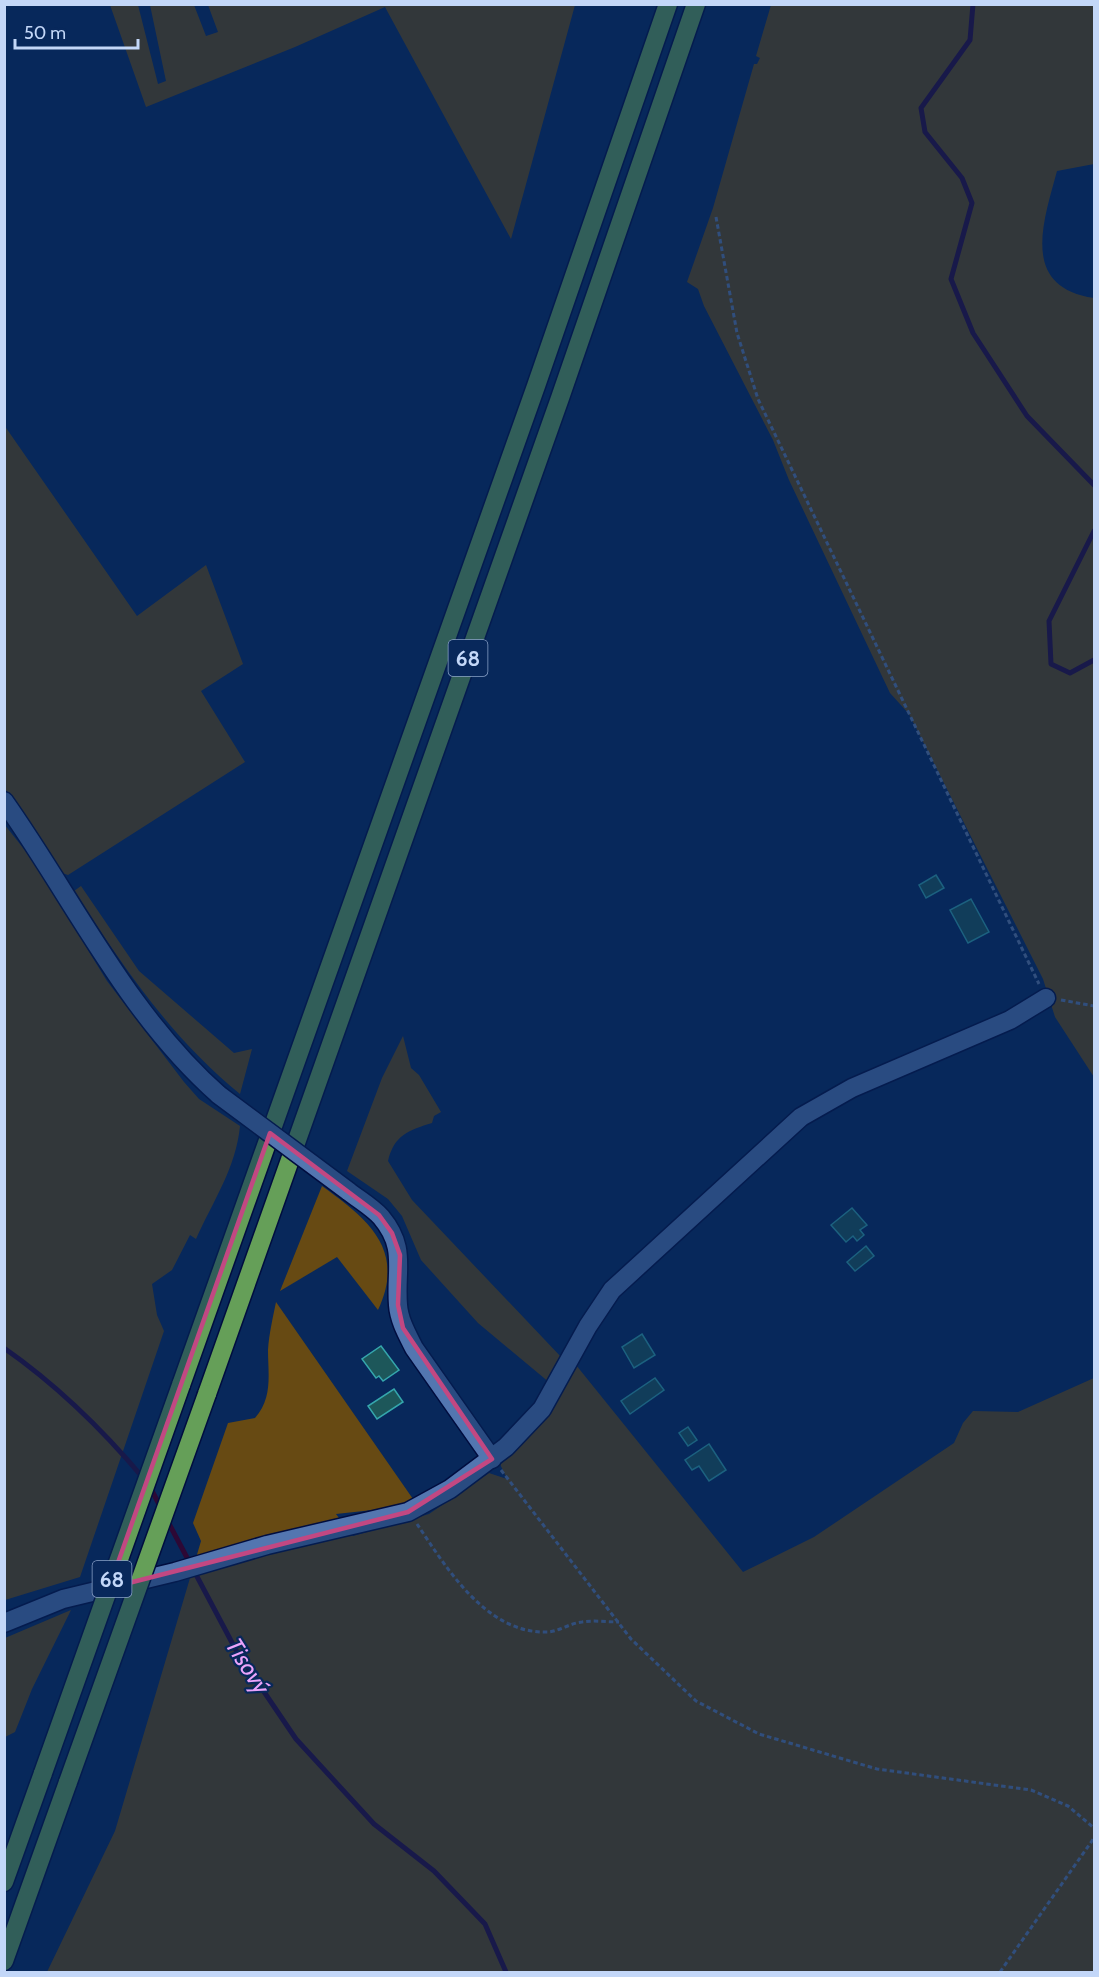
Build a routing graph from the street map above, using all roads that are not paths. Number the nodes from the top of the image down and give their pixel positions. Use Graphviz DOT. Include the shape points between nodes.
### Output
graph roads {
  1 [pos="668,4"];
  2 [pos="696,4"];
  3 [pos="4,801"];
  4 [pos="1046,998"];
  5 [pos="492,1459"];
  6 [pos="4,1623"];
  7 [pos="4,1882"];
  8 [pos="4,1960"];
  1 -- 7 [label="highway, 68, bridge"];
  2 -- 8 [label="highway, 68, bridge" via="587,322"];
  3 -- 5 [label="street, bridge" via="109,966 193,1072 379,1215 392,1233 399,1254 398,1305 403,1328"];
  4 -- 5 [label="street" via="1010,1020 852,1088 801,1117 612,1290 542,1409"];
  5 -- 6 [label="street" via="408,1512 63,1599"];
}
